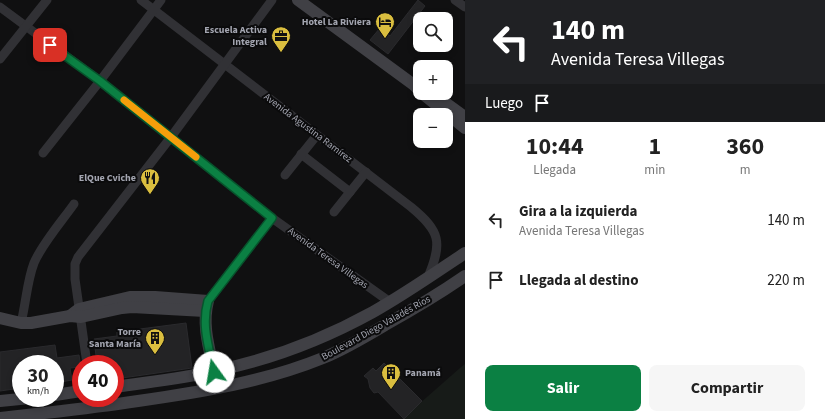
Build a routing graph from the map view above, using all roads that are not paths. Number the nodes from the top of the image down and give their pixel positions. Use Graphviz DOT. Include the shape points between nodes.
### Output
graph roads {
  1 [pos="47,0"];
  2 [pos="141,0"];
  3 [pos="161,0"];
  4 [pos="272,0"];
  5 [pos="298,0"];
  6 [pos="455,0"];
  7 [pos="0,7"];
  8 [pos="465,7"];
  9 [pos="154,10"];
  10 [pos="26,27"];
  11 [pos="0,59"];
  12 [pos="224,64"];
  13 [pos="100,81"];
  14 [pos="413,85"];
  15 [pos="432,100"];
  16 [pos="440,100"];
  17 [pos="465,117"];
  18 [pos="465,128"];
  19 [pos="317,135"];
  20 [pos="171,137"];
  21 [pos="43,153"];
  22 [pos="301,154"];
  23 [pos="366,172"];
  24 [pos="285,176"];
  25 [pos="350,192"];
  26 [pos="74,204"];
  27 [pos="334,212"];
  28 [pos="272,218"];
  29 [pos="465,252"];
  30 [pos="465,276"];
  31 [pos="428,277"];
  32 [pos="390,302"];
  33 [pos="206,306"];
  34 [pos="77,314"];
  35 [pos="0,318"];
  36 [pos="21,323"];
  37 [pos="85,355"];
  38 [pos="214,372"];
  39 [pos="124,386"];
  40 [pos="217,389"];
  41 [pos="12,400"];
  42 [pos="0,401"];
  43 [pos="0,418"];
  1 -- 10 [label="street"];
  2 -- 9 [label="street, Avenida Agustina Ramírez"];
  3 -- 9 [label="street"];
  4 -- 12 [label="street"];
  5 -- 14 [label="main road"];
  6 -- 8 [label="street"];
  7 -- 10 [label="street, Avenida Teresa Villegas"];
  9 -- 12 [label="street, Avenida Agustina Ramírez"];
  9 -- 13 [label="street"];
  10 -- 11 [label="street"];
  10 -- 13 [label="street, Avenida Teresa Villegas"];
  12 -- 19 [label="street, Avenida Agustina Ramírez"];
  12 -- 20 [label="street"];
  13 -- 20 [label="street, Avenida Teresa Villegas"];
  13 -- 21 [label="street"];
  15 -- 18 [label="main road"];
  16 -- 17 [label="main road"];
  19 -- 22 [label="street"];
  19 -- 23 [label="street, Avenida Agustina Ramírez"];
  20 -- 28 [label="street, Avenida Teresa Villegas"];
  20 -- 34 [label="street" via="78,257 74,270"];
  22 -- 24 [label="street"];
  22 -- 25 [label="street"];
  23 -- 25 [label="street"];
  23 -- 31 [label="street, Avenida Agustina Ramírez" via="430,224 435,236 437,255"];
  25 -- 27 [label="street"];
  26 -- 36 [label="street" via="35,261"];
  28 -- 32 [label="street, Avenida Teresa Villegas"];
  28 -- 33 [label="street"];
  29 -- 31 [label="main road, Boulevard Diego Valadés Ríos"];
  30 -- 40 [label="main road, Boulevard Diego Valadés Ríos" via="404,315 328,356 295,369"];
  31 -- 32 [label="main road, Boulevard Diego Valadés Ríos"];
  32 -- 38 [label="main road, Boulevard Diego Valadés Ríos" via="293,348"];
  33 -- 34 [label="main road" via="127,307"];
  33 -- 38 [label="main road" via="205,328"];
  34 -- 36 [label="main road" via="40,322"];
  34 -- 37 [label="street"];
  35 -- 36 [label="main road"];
  38 -- 39 [label="main road, Boulevard Diego Valadés Ríos"];
  38 -- 40 [label="main road"];
  40 -- 43 [label="main road, Boulevard Diego Valadés Ríos"];
  41 -- 42 [label="main road"];
}
